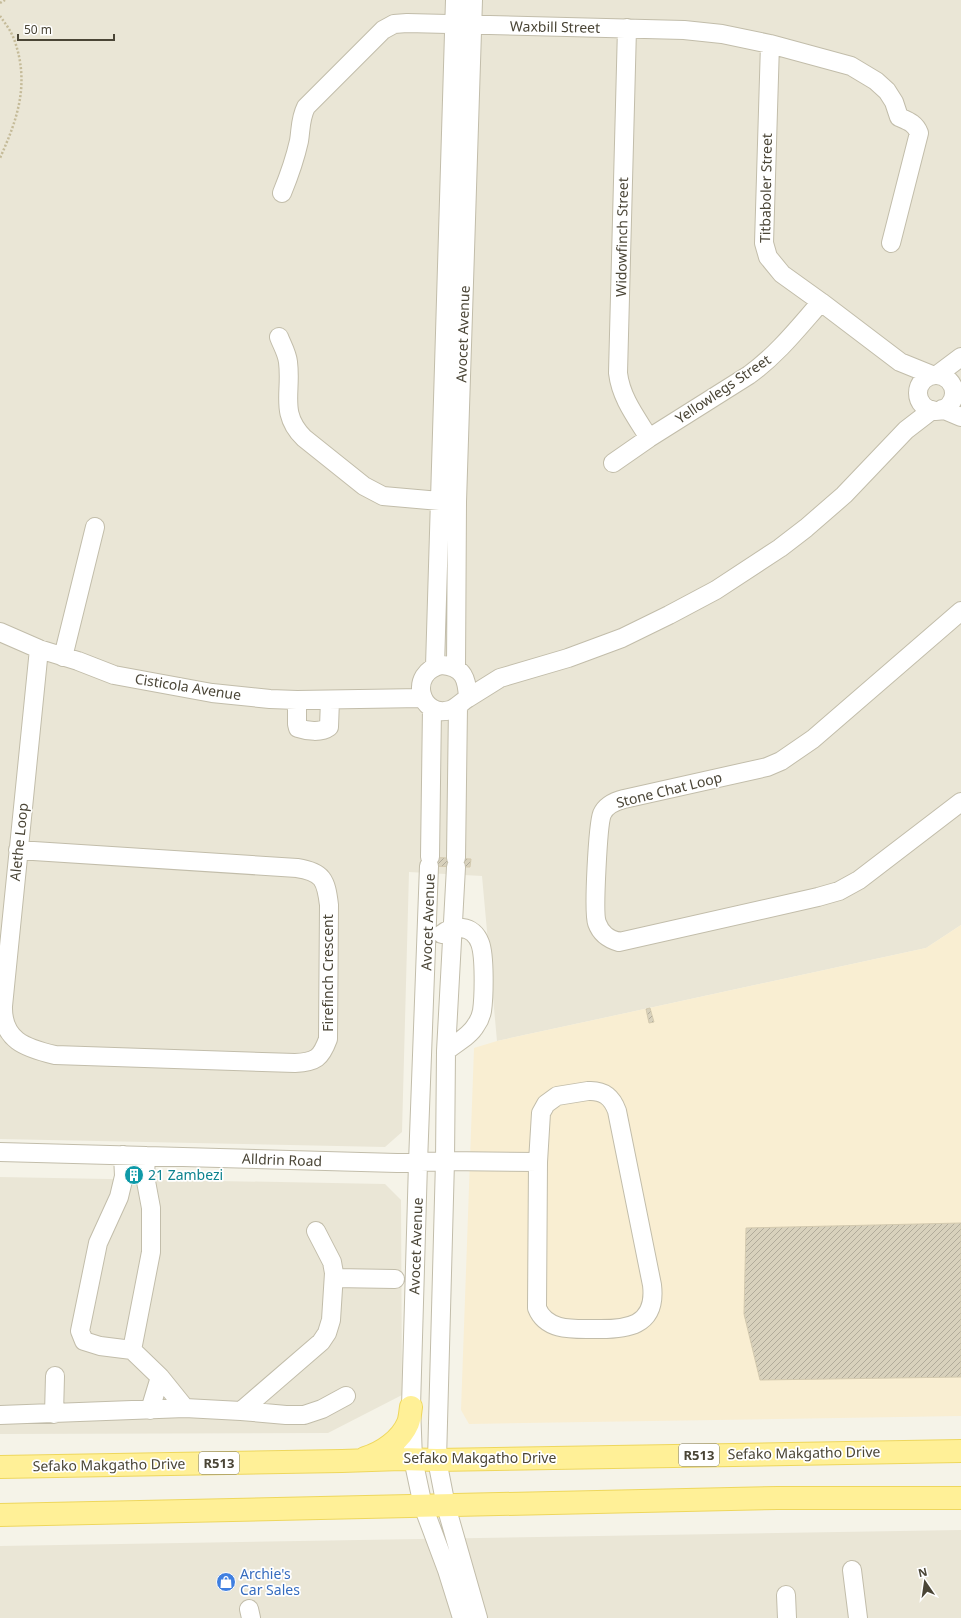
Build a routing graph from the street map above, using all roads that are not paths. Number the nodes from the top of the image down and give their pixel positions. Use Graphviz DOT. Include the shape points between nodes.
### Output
graph roads {
  1 [pos="455,0"];
  2 [pos="473,0"];
  3 [pos="454,24"];
  4 [pos="472,25"];
  5 [pos="627,28"];
  6 [pos="770,44"];
  7 [pos="282,192"];
  8 [pos="891,243"];
  9 [pos="822,302"];
  10 [pos="279,336"];
  11 [pos="961,357"];
  12 [pos="900,362"];
  13 [pos="961,366"];
  14 [pos="934,375"];
  15 [pos="919,393"];
  16 [pos="956,395"];
  17 [pos="937,410"];
  18 [pos="961,417"];
  19 [pos="906,430"];
  20 [pos="650,438"];
  21 [pos="613,463"];
  22 [pos="449,502"];
  23 [pos="95,527"];
  24 [pos="961,611"];
  25 [pos="0,632"];
  26 [pos="39,649"];
  27 [pos="63,657"];
  28 [pos="435,666"];
  29 [pos="459,671"];
  30 [pos="500,678"];
  31 [pos="422,679"];
  32 [pos="384,698"];
  33 [pos="297,700"];
  34 [pos="330,700"];
  35 [pos="463,702"];
  36 [pos="427,703"];
  37 [pos="961,802"];
  38 [pos="18,850"];
  39 [pos="451,928"];
  40 [pos="426,964"];
  41 [pos="9,1033"];
  42 [pos="446,1050"];
  43 [pos="0,1152"];
  44 [pos="123,1155"];
  45 [pos="146,1156"];
  46 [pos="445,1161"];
  47 [pos="538,1162"];
  48 [pos="418,1163"];
  49 [pos="316,1231"];
  50 [pos="334,1278"];
  51 [pos="395,1279"];
  52 [pos="132,1350"];
  53 [pos="55,1376"];
  54 [pos="160,1376"];
  55 [pos="346,1396"];
  56 [pos="185,1408"];
  57 [pos="411,1408"];
  58 [pos="150,1410"];
  59 [pos="241,1411"];
  60 [pos="54,1414"];
  61 [pos="0,1416"];
  62 [pos="961,1450"];
  63 [pos="413,1459"];
  64 [pos="437,1460"];
  65 [pos="342,1461"];
  66 [pos="0,1467"];
  67 [pos="961,1498"];
  68 [pos="423,1506"];
  69 [pos="446,1506"];
  70 [pos="0,1515"];
  71 [pos="852,1570"];
  72 [pos="786,1595"];
  73 [pos="462,1618"];
  74 [pos="478,1618"];
  75 [pos="787,1618"];
  76 [pos="858,1618"];
  1 -- 3 [label="street, Avocet Avenue"];
  2 -- 4 [label="street, Avocet Avenue"];
  3 -- 4 [label="street, Waxbill Street"];
  3 -- 7 [label="street, Waxbill Street" via="394,24 373,38 306,107 301,119 293,163"];
  3 -- 22 [label="street, Avocet Avenue"];
  4 -- 5 [label="street, Waxbill Street"];
  4 -- 22 [label="street, Avocet Avenue"];
  5 -- 6 [label="street, Waxbill Street" via="722,34"];
  5 -- 20 [label="street, Widowfinch Street" via="618,373 626,401"];
  6 -- 8 [label="street, Waxbill Street" via="851,66 887,91 899,117 916,126 919,133"];
  6 -- 9 [label="street, Titbaboler Street" via="764,243 768,257 782,274"];
  9 -- 12 [label="street, Titbaboler Street"];
  9 -- 20 [label="street, Yellowlegs Street" via="765,363"];
  10 -- 22 [label="street" via="288,362 288,406 296,430 374,492 383,496"];
  11 -- 14 [label="street"];
  12 -- 14 [label="street, Titbaboler Street"];
  12 -- 15 [label="street, Titbaboler Street"];
  13 -- 16 [label="street"];
  14 -- 15 [label="street" via="923,380"];
  14 -- 16 [label="street" via="946,378"];
  15 -- 17 [label="street" via="924,406"];
  15 -- 19 [label="street"];
  16 -- 17 [label="street" via="950,404"];
  17 -- 18 [label="street"];
  17 -- 19 [label="street"];
  19 -- 30 [label="street" via="844,495 806,528 716,590 622,638 568,658"];
  20 -- 21 [label="street, Yellowlegs Street"];
  22 -- 28 [label="street, Avocet Avenue"];
  22 -- 29 [label="street, Avocet Avenue"];
  23 -- 27 [label="street"];
  24 -- 37 [label="street, Stone Chat Loop" via="813,739 781,761 767,767 624,799 606,808 602,814 600,828 596,922 605,936 619,942 839,891 859,880"];
  25 -- 26 [label="street, Cisticola Avenue"];
  26 -- 27 [label="street, Cisticola Avenue"];
  26 -- 38 [label="street, Alethe Loop"];
  27 -- 33 [label="street, Cisticola Avenue" via="114,674 164,685 212,693"];
  28 -- 29 [label="street" via="450,665"];
  28 -- 31 [label="street"];
  29 -- 30 [label="street"];
  29 -- 35 [label="street" via="467,686"];
  30 -- 35 [label="street"];
  31 -- 32 [label="street, Cisticola Avenue"];
  31 -- 36 [label="street" via="420,688"];
  32 -- 34 [label="street, Cisticola Avenue"];
  32 -- 36 [label="street, Cisticola Avenue"];
  33 -- 34 [label="street, Cisticola Avenue"];
  33 -- 34 [label="street" via="298,728 322,731 329,727"];
  35 -- 36 [label="street" via="449,710 440,711"];
  35 -- 39 [label="street, Avocet Avenue"];
  36 -- 40 [label="street, Avocet Avenue" via="430,862"];
  38 -- 41 [label="street, Alethe Loop" via="3,1006 3,1018"];
  38 -- 41 [label="street, Firefinch Crescent" via="297,868 317,873 326,885 329,905 328,1039 324,1049 315,1059 295,1063 55,1055 25,1045"];
  39 -- 40 [label="street" via="436,942"];
  39 -- 42 [label="street, Avocet Avenue"];
  39 -- 42 [label="street" via="467,929 479,942 482,962 482,1009 474,1029"];
  40 -- 48 [label="street, Avocet Avenue"];
  42 -- 46 [label="street, Avocet Avenue"];
  43 -- 44 [label="street, Alldrin Road"];
  44 -- 45 [label="street, Alldrin Road"];
  44 -- 52 [label="street" via="124,1176 119,1197 98,1243 80,1331 84,1341"];
  45 -- 48 [label="street, Alldrin Road"];
  45 -- 52 [label="street" via="145,1176 151,1208 151,1252"];
  46 -- 47 [label="street, Alldrin Road"];
  46 -- 48 [label="street, Alldrin Road"];
  46 -- 64 [label="street, Avocet Avenue"];
  47 -- 47 [label="street" via="540,1117 548,1102 560,1095 588,1090 602,1093 612,1100 617,1111 652,1285 651,1308 637,1323 620,1329 570,1329 550,1324 541,1316 537,1308"];
  48 -- 57 [label="street, Avocet Avenue"];
  49 -- 50 [label="street" via="332,1262"];
  50 -- 51 [label="street"];
  50 -- 59 [label="street" via="331,1320 324,1338"];
  52 -- 54 [label="street"];
  53 -- 60 [label="street"];
  54 -- 56 [label="street"];
  54 -- 58 [label="street"];
  55 -- 59 [label="street" via="322,1410 304,1415 286,1416"];
  56 -- 58 [label="street"];
  56 -- 59 [label="street"];
  57 -- 63 [label="street, Avocet Avenue"];
  57 -- 65 [label="main road" via="404,1431 393,1442 366,1457"];
  58 -- 60 [label="street"];
  60 -- 61 [label="street"];
  62 -- 64 [label="main road, Sefako Makgatho Drive / R513"];
  63 -- 64 [label="main road, Sefako Makgatho Drive / R513"];
  63 -- 65 [label="main road, Sefako Makgatho Drive / R513"];
  63 -- 68 [label="street, Avocet Avenue"];
  64 -- 69 [label="street, Avocet Avenue"];
  65 -- 66 [label="main road, Sefako Makgatho Drive / R513"];
  67 -- 69 [label="main road" via="778,1498"];
  68 -- 69 [label="main road"];
  68 -- 70 [label="main road"];
  68 -- 73 [label="street, Avocet Avenue"];
  69 -- 74 [label="street, Avocet Avenue"];
  71 -- 76 [label="street"];
  72 -- 75 [label="street"];
}
